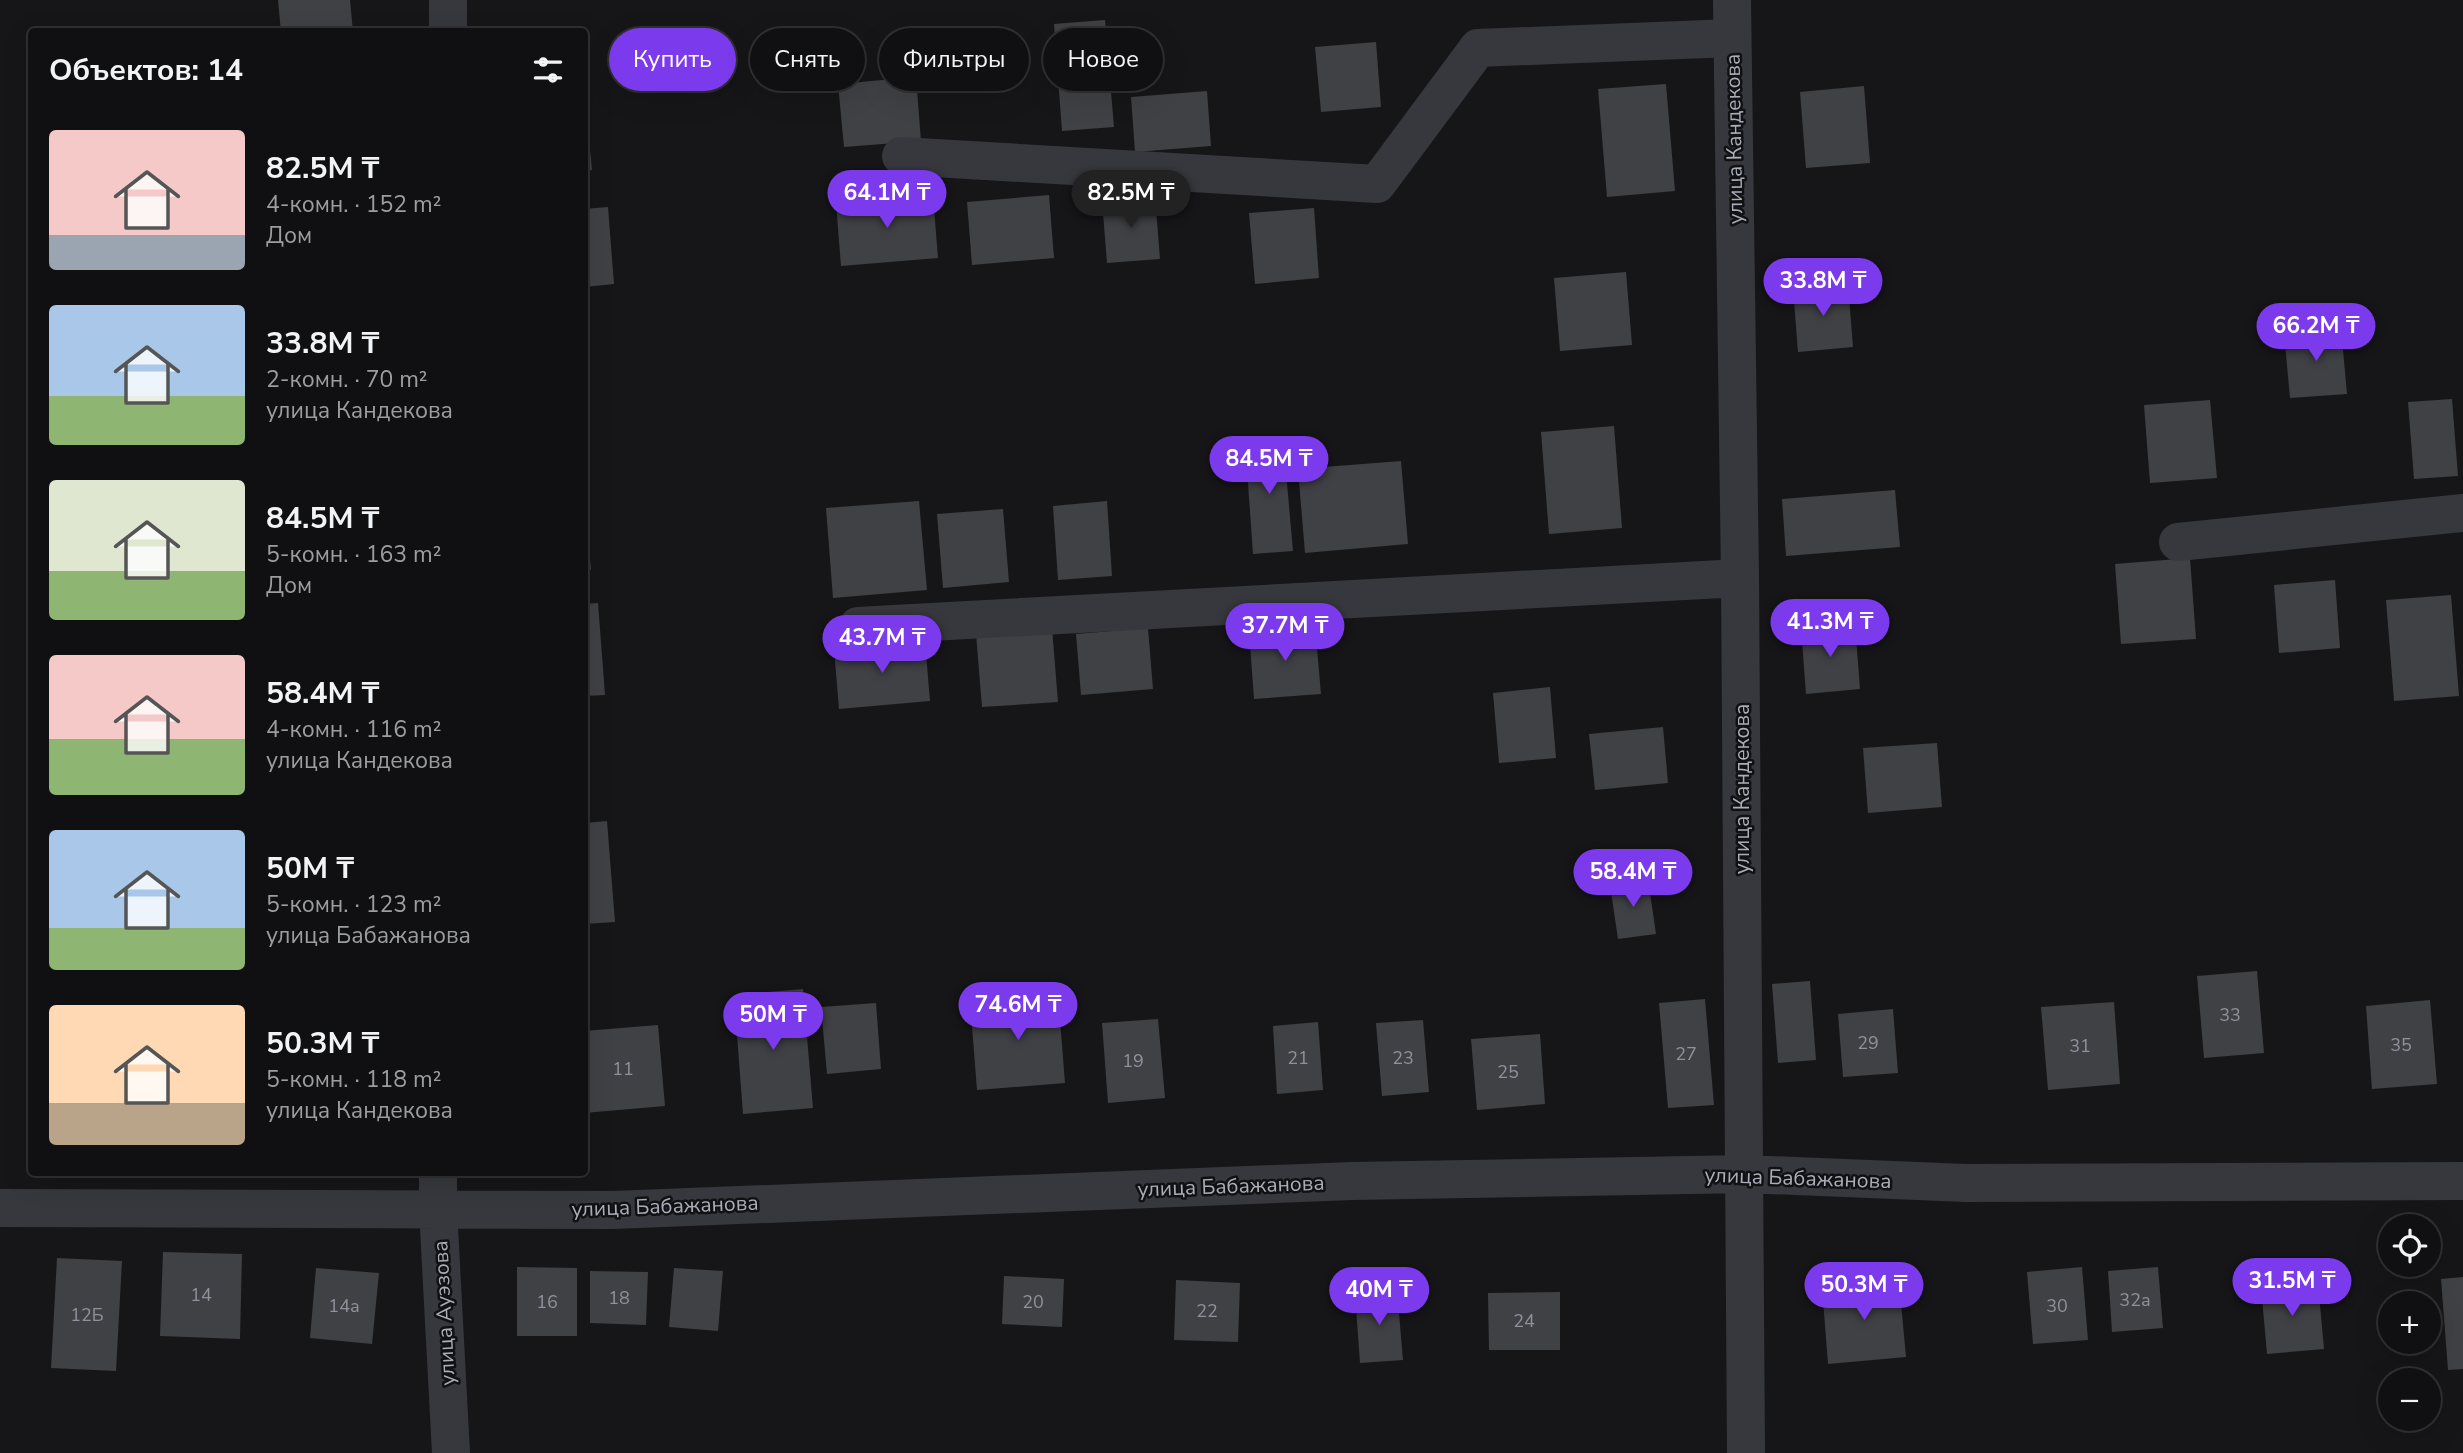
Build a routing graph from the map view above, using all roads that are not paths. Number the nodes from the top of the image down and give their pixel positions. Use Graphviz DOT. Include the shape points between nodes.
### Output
graph roads {
  1 [pos="449,0"];
  2 [pos="1732,0"];
  3 [pos="448,28"];
  4 [pos="1732,38"];
  5 [pos="901,156"];
  6 [pos="2463,513"];
  7 [pos="2178,542"];
  8 [pos="1740,578"];
  9 [pos="858,626"];
  10 [pos="1745,1174"];
  11 [pos="2463,1181"];
  12 [pos="438,1191"];
  13 [pos="0,1208"];
  14 [pos="451,1453"];
  15 [pos="1746,1453"];
  1 -- 3 [label="street"];
  2 -- 4 [label="street, улица Кандекова"];
  4 -- 5 [label="street" via="1478,48 1377,184"];
  4 -- 8 [label="street, улица Кандекова"];
  6 -- 7 [label="street"];
  8 -- 9 [label="street"];
  8 -- 10 [label="street, улица Кандекова"];
  10 -- 11 [label="street, улица Бабажанова" via="1966,1183"];
  10 -- 12 [label="street, улица Бабажанова" via="1352,1181 613,1210"];
  10 -- 15 [label="street, улица Кандекова"];
  12 -- 13 [label="street, улица Бабажанова"];
  12 -- 14 [label="street, улица Ауэзова"];
}
